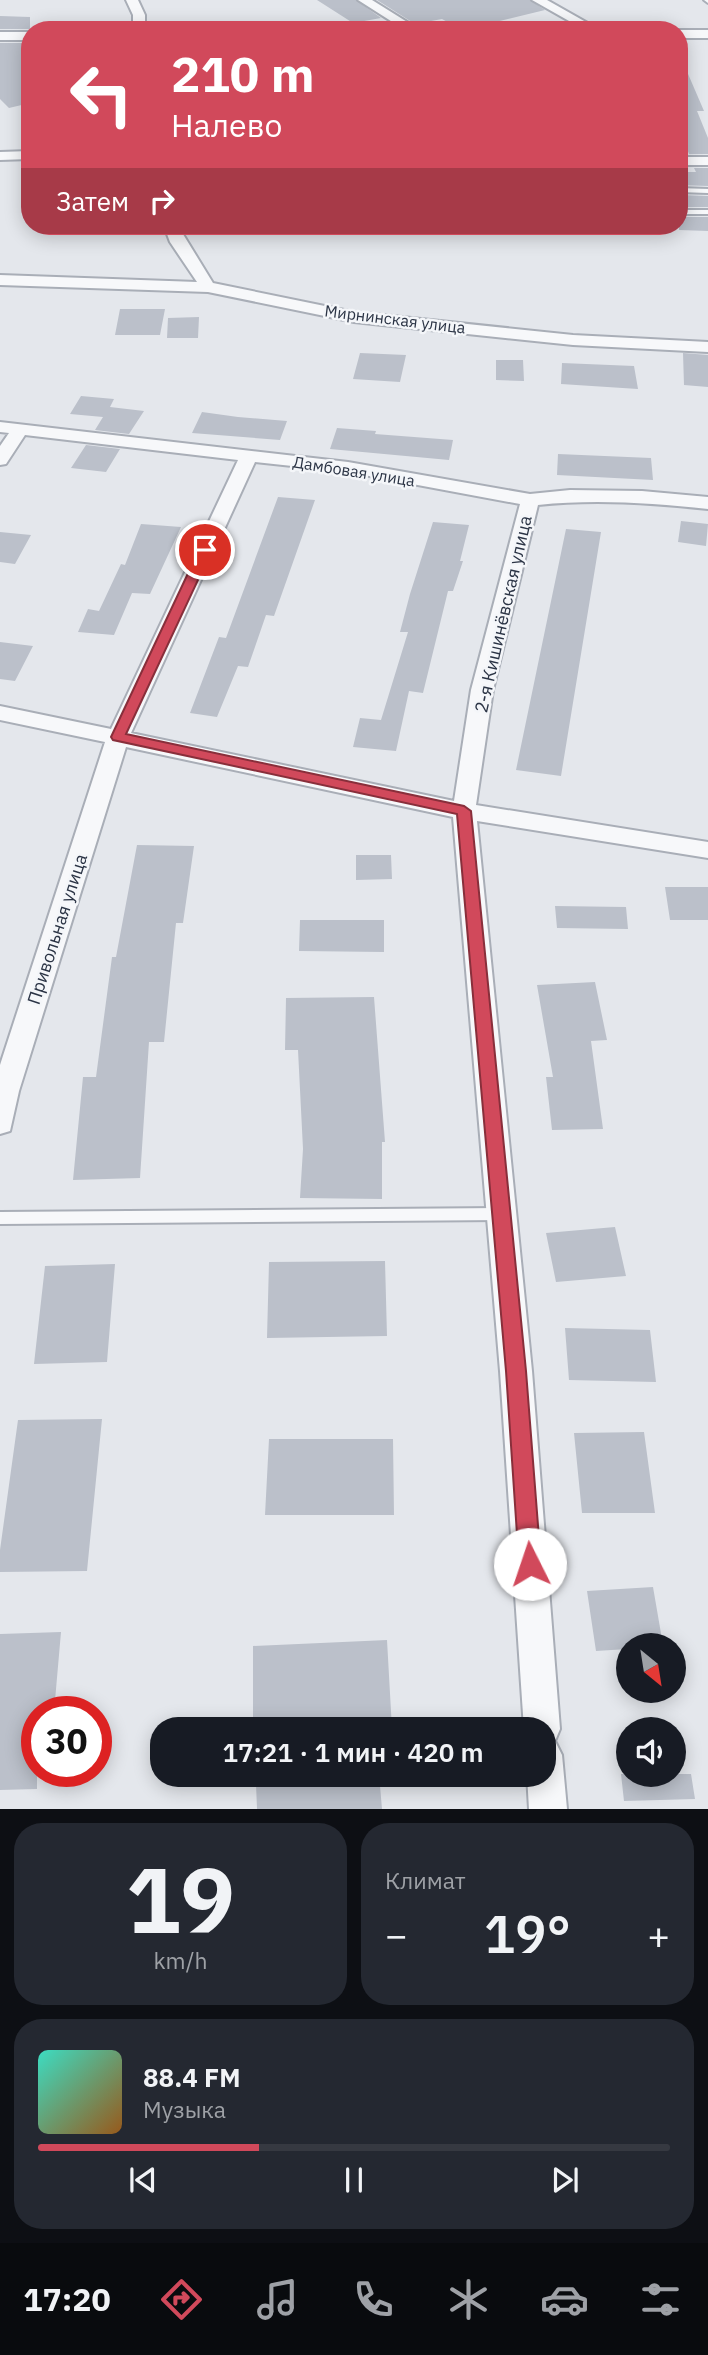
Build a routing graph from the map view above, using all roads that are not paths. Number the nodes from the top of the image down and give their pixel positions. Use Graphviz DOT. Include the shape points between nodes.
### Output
graph roads {
  1 [pos="132,0"];
  2 [pos="364,0"];
  3 [pos="538,0"];
  4 [pos="139,21"];
  5 [pos="399,21"];
  6 [pos="577,21"];
  7 [pos="688,34"];
  8 [pos="708,34"];
  9 [pos="0,36"];
  10 [pos="21,36"];
  11 [pos="21,155"];
  12 [pos="0,156"];
  13 [pos="688,161"];
  14 [pos="708,161"];
  15 [pos="688,190"];
  16 [pos="708,191"];
  17 [pos="688,212"];
  18 [pos="708,212"];
  19 [pos="175,235"];
  20 [pos="0,280"];
  21 [pos="208,287"];
  22 [pos="708,347"];
  23 [pos="0,427"];
  24 [pos="21,428"];
  25 [pos="249,456"];
  26 [pos="0,460"];
  27 [pos="530,500"];
  28 [pos="708,503"];
  29 [pos="0,713"];
  30 [pos="118,737"];
  31 [pos="464,811"];
  32 [pos="708,850"];
  33 [pos="0,1123"];
  34 [pos="501,1214"];
  35 [pos="0,1217"];
  36 [pos="541,1717"];
  37 [pos="546,1787"];
  38 [pos="548,1809"];
  1 -- 4 [label="street"];
  2 -- 5 [label="street"];
  3 -- 6 [label="street"];
  7 -- 8 [label="street"];
  9 -- 10 [label="street"];
  11 -- 12 [label="street"];
  13 -- 14 [label="street"];
  15 -- 16 [label="lane"];
  17 -- 18 [label="lane"];
  19 -- 21 [label="street"];
  20 -- 21 [label="street, Мирнинская улица"];
  21 -- 22 [label="street, Мирнинская улица" via="354,317 573,340"];
  23 -- 24 [label="street, Дамбовая улица"];
  24 -- 25 [label="street, Дамбовая улица"];
  24 -- 26 [label="street"];
  25 -- 27 [label="street, Дамбовая улица" via="348,467"];
  25 -- 30 [label="street, Привольная улица"];
  27 -- 28 [label="street, Дамбовая улица" via="642,497"];
  27 -- 31 [label="street, 2-я Кишинёвская улица" via="482,690"];
  29 -- 30 [label="street"];
  30 -- 31 [label="street"];
  30 -- 33 [label="street, Привольная улица" via="5,1091"];
  31 -- 32 [label="street"];
  31 -- 34 [label="street, 2-я Кишинёвская улица"];
  34 -- 35 [label="lane"];
  34 -- 36 [label="street, 2-я Кишинёвская улица"];
  37 -- 38 [label="street"];
}
